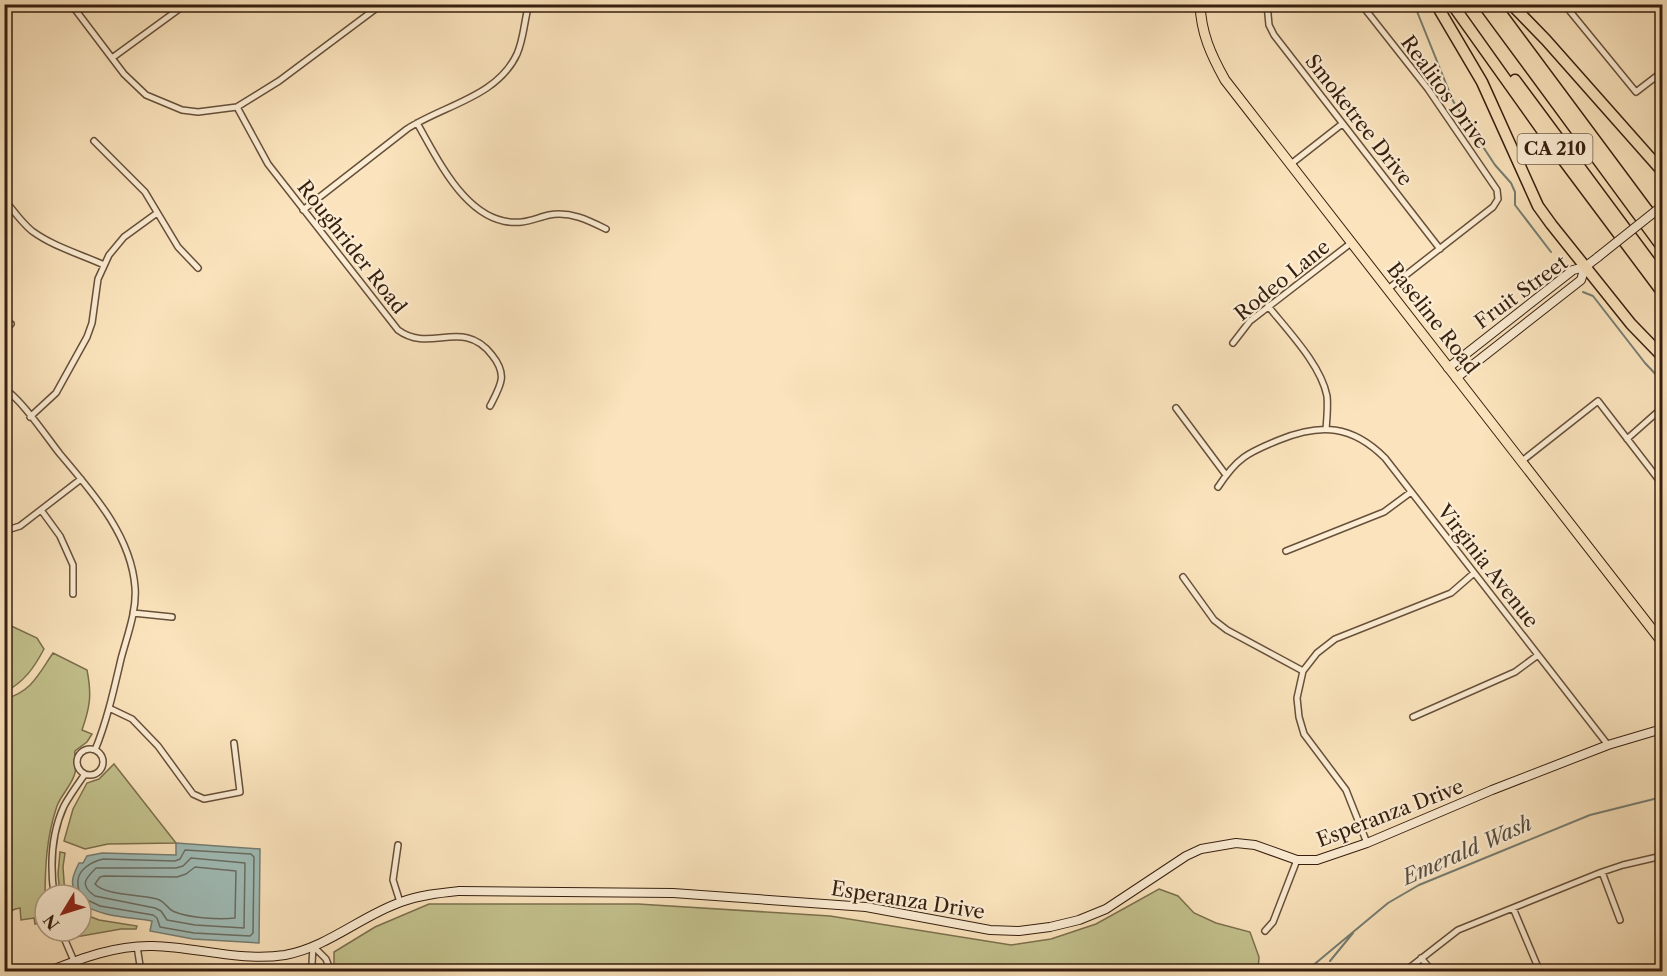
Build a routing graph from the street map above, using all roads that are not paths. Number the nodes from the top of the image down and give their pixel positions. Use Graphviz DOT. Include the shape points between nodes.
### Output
graph roads {
  1 [pos="71,4"];
  2 [pos="186,4"];
  3 [pos="382,4"];
  4 [pos="529,4"];
  5 [pos="1200,4"];
  6 [pos="1267,4"];
  7 [pos="1361,4"];
  8 [pos="1436,4"];
  9 [pos="1452,4"];
  10 [pos="1459,4"];
  11 [pos="1483,4"];
  12 [pos="1494,4"];
  13 [pos="1511,4"];
  14 [pos="1564,4"];
  15 [pos="112,58"];
  16 [pos="1662,72"];
  17 [pos="237,107"];
  18 [pos="417,123"];
  19 [pos="1342,124"];
  20 [pos="94,141"];
  21 [pos="1291,164"];
  22 [pos="1662,171"];
  23 [pos="4,199"];
  24 [pos="1662,206"];
  25 [pos="303,210"];
  26 [pos="157,213"];
  27 [pos="606,229"];
  28 [pos="1662,230"];
  29 [pos="1352,243"];
  30 [pos="1662,247"];
  31 [pos="1440,249"];
  32 [pos="104,264"];
  33 [pos="1585,267"];
  34 [pos="198,268"];
  35 [pos="1662,278"];
  36 [pos="1388,289"];
  37 [pos="1662,292"];
  38 [pos="1268,306"];
  39 [pos="4,321"];
  40 [pos="11,324"];
  41 [pos="1233,343"];
  42 [pos="1662,356"];
  43 [pos="1448,368"];
  44 [pos="1456,378"];
  45 [pos="4,388"];
  46 [pos="490,406"];
  47 [pos="1176,408"];
  48 [pos="1662,408"];
  49 [pos="30,417"];
  50 [pos="1326,429"];
  51 [pos="1627,439"];
  52 [pos="1522,461"];
  53 [pos="1226,475"];
  54 [pos="81,479"];
  55 [pos="1662,484"];
  56 [pos="1218,487"];
  57 [pos="1411,492"];
  58 [pos="41,510"];
  59 [pos="4,531"];
  60 [pos="1286,551"];
  61 [pos="1474,573"];
  62 [pos="1183,577"];
  63 [pos="73,594"];
  64 [pos="133,613"];
  65 [pos="172,617"];
  66 [pos="1662,642"];
  67 [pos="1538,655"];
  68 [pos="1303,671"];
  69 [pos="109,708"];
  70 [pos="1413,717"];
  71 [pos="1662,729"];
  72 [pos="234,743"];
  73 [pos="1608,745"];
  74 [pos="95,750"];
  75 [pos="85,774"];
  76 [pos="1367,843"];
  77 [pos="398,845"];
  78 [pos="1662,856"];
  79 [pos="1297,860"];
  80 [pos="1602,872"];
  81 [pos="52,883"];
  82 [pos="400,902"];
  83 [pos="1513,908"];
  84 [pos="1620,920"];
  85 [pos="1264,931"];
  86 [pos="66,943"];
  87 [pos="137,946"];
  88 [pos="313,946"];
  89 [pos="1421,958"];
  90 [pos="74,961"];
  91 [pos="47,972"];
  92 [pos="141,972"];
  93 [pos="315,972"];
  94 [pos="331,972"];
  95 [pos="1404,972"];
  96 [pos="1433,972"];
  97 [pos="1540,972"];
  1 -- 15 [label="street"];
  2 -- 15 [label="street"];
  3 -- 17 [label="street" via="279,81"];
  4 -- 18 [label="street" via="524,33 509,69 494,84"];
  5 -- 21 [label="main road, Baseline Road" via="1205,41 1216,65"];
  6 -- 19 [label="street, Smoketree Drive" via="1274,35"];
  7 -- 31 [label="street, Realitos Drive" via="1428,90 1497,190 1498,199 1493,207"];
  8 -- 33 [label="highway" via="1482,81 1538,206"];
  9 -- 37 [label="highway, CA 210"];
  10 -- 35 [label="highway"];
  11 -- 30 [label="highway"];
  12 -- 28 [label="highway, CA 210"];
  13 -- 22 [label="highway"];
  14 -- 16 [label="street" via="1636,92"];
  15 -- 17 [label="street" via="146,95 164,104 198,112"];
  17 -- 25 [label="street, Roughrider Road" via="268,164"];
  18 -- 25 [label="street"];
  18 -- 27 [label="street" via="456,187 486,215 514,222 571,215"];
  19 -- 21 [label="street"];
  19 -- 31 [label="street, Smoketree Drive"];
  20 -- 26 [label="street" via="145,192"];
  21 -- 29 [label="main road, Baseline Road"];
  23 -- 32 [label="street" via="41,237"];
  24 -- 33 [label="main road, Fruit Street, bridge"];
  25 -- 46 [label="street, Roughrider Road" via="398,330 414,339 465,337 485,346 501,368 502,377"];
  26 -- 32 [label="street" via="124,237"];
  26 -- 34 [label="street" via="178,247"];
  29 -- 36 [label="main road, Baseline Road"];
  29 -- 38 [label="street, Rodeo Lane"];
  31 -- 36 [label="street"];
  32 -- 49 [label="street" via="87,337 56,393"];
  33 -- 42 [label="highway"];
  33 -- 43 [label="main road, Fruit Street" via="1573,270"];
  33 -- 44 [label="main road, Fruit Street" via="1581,280"];
  36 -- 43 [label="main road, Baseline Road"];
  38 -- 41 [label="street, Rodeo Lane"];
  38 -- 50 [label="street" via="1323,381"];
  39 -- 40 [label="street"];
  43 -- 44 [label="main road, Baseline Road"];
  44 -- 52 [label="main road, Baseline Road"];
  45 -- 49 [label="street"];
  47 -- 53 [label="street"];
  48 -- 51 [label="street"];
  49 -- 54 [label="street"];
  50 -- 53 [label="street" via="1300,432 1248,453"];
  50 -- 57 [label="street, Virginia Avenue" via="1371,444"];
  51 -- 52 [label="street" via="1598,401"];
  51 -- 55 [label="street"];
  52 -- 66 [label="main road, Baseline Road"];
  53 -- 56 [label="street"];
  54 -- 58 [label="street"];
  54 -- 64 [label="street" via="115,527 126,551 135,587"];
  57 -- 60 [label="street" via="1384,512"];
  57 -- 61 [label="street, Virginia Avenue"];
  58 -- 59 [label="street" via="20,526"];
  58 -- 63 [label="street" via="60,536 73,565"];
  61 -- 67 [label="street, Virginia Avenue"];
  61 -- 68 [label="street" via="1451,593 1335,639"];
  62 -- 68 [label="street" via="1214,620"];
  64 -- 65 [label="street"];
  64 -- 69 [label="street"];
  67 -- 70 [label="street" via="1515,672"];
  67 -- 73 [label="street, Virginia Avenue"];
  68 -- 76 [label="street" via="1297,698 1304,734 1346,790"];
  69 -- 72 [label="street" via="132,719 158,746 193,794 204,799 240,792"];
  69 -- 74 [label="street"];
  71 -- 73 [label="main road, Esperanza Drive"];
  73 -- 76 [label="main road, Esperanza Drive"];
  74 -- 75 [label="street" via="79,756 79,768"];
  74 -- 75 [label="street" via="103,766 97,773"];
  75 -- 81 [label="street" via="64,806 52,847"];
  76 -- 79 [label="main road, Esperanza Drive" via="1317,860"];
  77 -- 82 [label="street" via="393,880"];
  78 -- 80 [label="street"];
  79 -- 82 [label="main road, Esperanza Drive" via="1255,845 1217,845 1186,856 1106,909 1079,920 1019,931 990,930 866,907 674,893 459,891"];
  79 -- 85 [label="street" via="1272,922"];
  80 -- 83 [label="street"];
  80 -- 84 [label="street"];
  82 -- 88 [label="main road, Esperanza Drive"];
  83 -- 89 [label="street" via="1458,930"];
  83 -- 97 [label="street"];
  86 -- 90 [label="street"];
  87 -- 88 [label="main road, Esperanza Drive" via="259,956 285,955"];
  87 -- 90 [label="main road, Esperanza Drive"];
  87 -- 92 [label="street"];
  88 -- 93 [label="street"];
  88 -- 94 [label="street"];
  89 -- 95 [label="street"];
  89 -- 96 [label="street"];
  90 -- 91 [label="main road, Esperanza Drive"];
}
